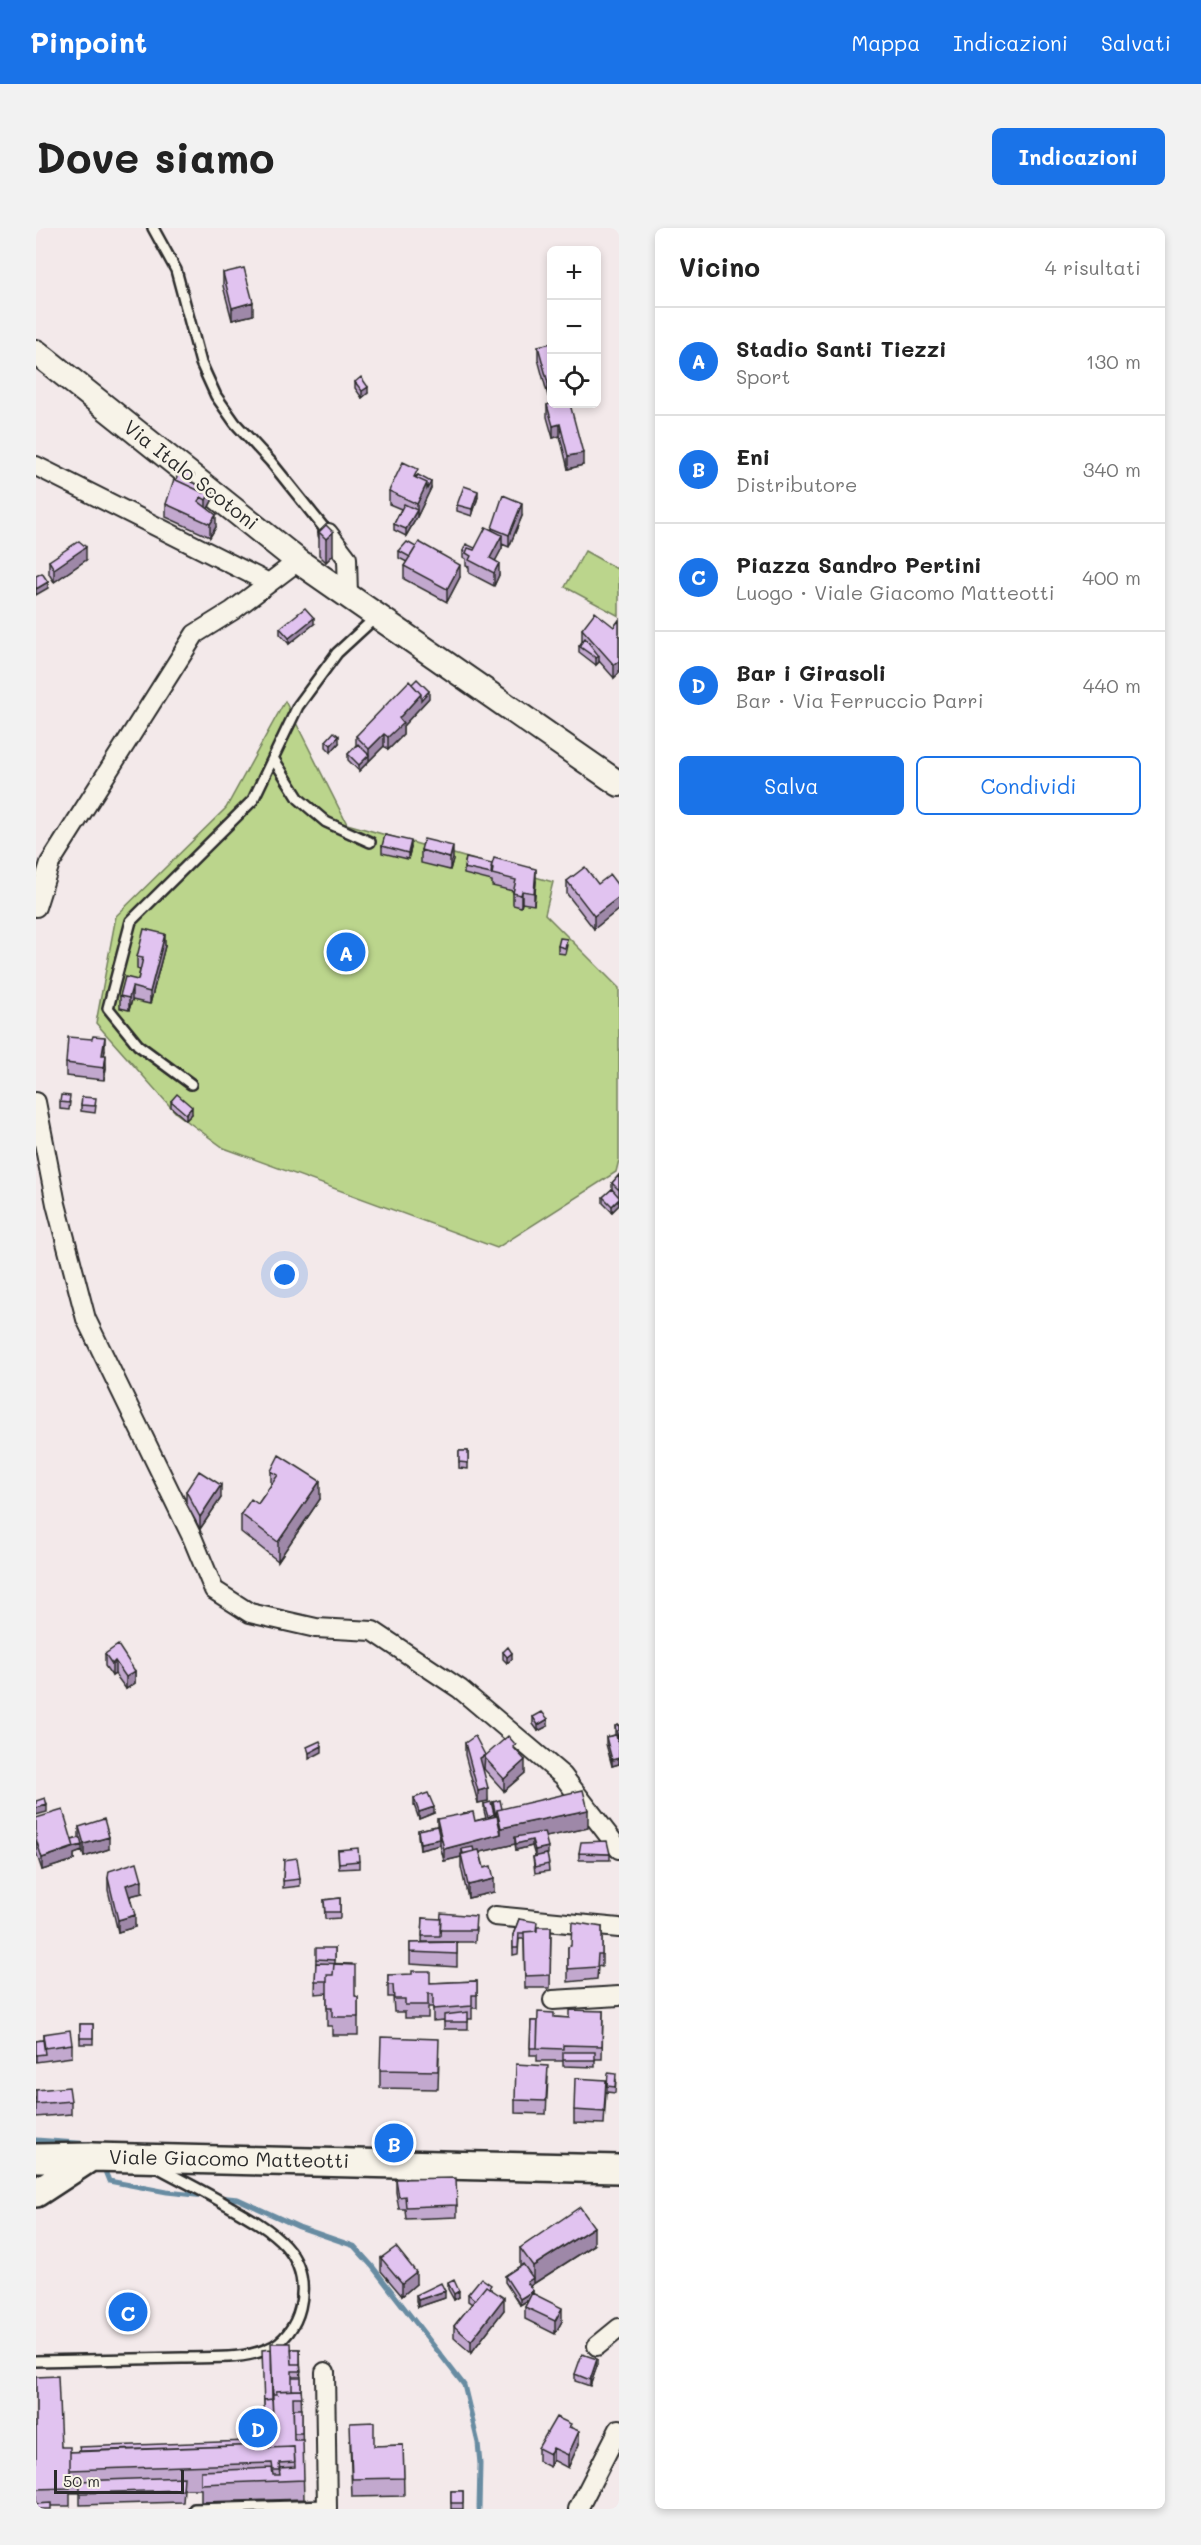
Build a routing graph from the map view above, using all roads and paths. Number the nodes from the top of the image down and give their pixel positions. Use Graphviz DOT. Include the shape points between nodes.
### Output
graph roads {
  1 [pos="153,228"];
  2 [pos="36,352"];
  3 [pos="36,466"];
  4 [pos="328,533"];
  5 [pos="298,561"];
  6 [pos="269,583"];
  7 [pos="348,595"];
  8 [pos="378,616"];
  9 [pos="273,758"];
  10 [pos="619,784"];
  11 [pos="370,842"];
  12 [pos="36,907"];
  13 [pos="191,1084"];
  14 [pos="36,1102"];
  15 [pos="619,1849"];
  16 [pos="495,1916"];
  17 [pos="619,1928"];
  18 [pos="619,1996"];
  19 [pos="553,2000"];
  20 [pos="92,2157"];
  21 [pos="36,2158"];
  22 [pos="139,2158"];
  23 [pos="614,2166"];
  24 [pos="36,2193"];
  25 [pos="619,2328"];
  26 [pos="597,2346"];
  27 [pos="36,2361"];
  28 [pos="325,2372"];
  29 [pos="619,2429"];
  30 [pos="327,2507"];
  31 [pos="194,2509"];
  32 [pos="578,2509"];
  1 -- 4 [label="lane" via="176,270 201,363 216,396"];
  2 -- 5 [label="street, Via Italo Scotoni"];
  3 -- 6 [label="street"];
  4 -- 7 [label="street" via="347,558"];
  5 -- 6 [label="street"];
  5 -- 7 [label="street, Via Italo Scotoni"];
  6 -- 12 [label="street" via="195,634 50,863"];
  7 -- 8 [label="street, Via Italo Scotoni"];
  8 -- 9 [label="lane" via="337,653 298,706"];
  8 -- 10 [label="street, Via Italo Scotoni"];
  9 -- 11 [label="lane" via="299,799 326,822"];
  9 -- 13 [label="lane" via="253,800 131,921 108,1008 138,1045"];
  14 -- 15 [label="street" via="56,1204 86,1319 214,1590 250,1613 316,1628 374,1631 460,1689 563,1776"];
  16 -- 17 [label="street"];
  18 -- 19 [label="street"];
  20 -- 21 [label="main road, Viale Giacomo Matteotti"];
  20 -- 22 [label="main road, Viale Giacomo Matteotti"];
  20 -- 24 [label="main road, Viale Giacomo Matteotti"];
  22 -- 23 [label="main road, Viale Giacomo Matteotti"];
  22 -- 27 [label="lane" via="265,2226 282,2240 294,2257 303,2292 293,2327 267,2350 230,2356"];
  25 -- 26 [label="street"];
  28 -- 30 [label="street"];
  29 -- 32 [label="street"];
  30 -- 31 [label="lane"];
}
